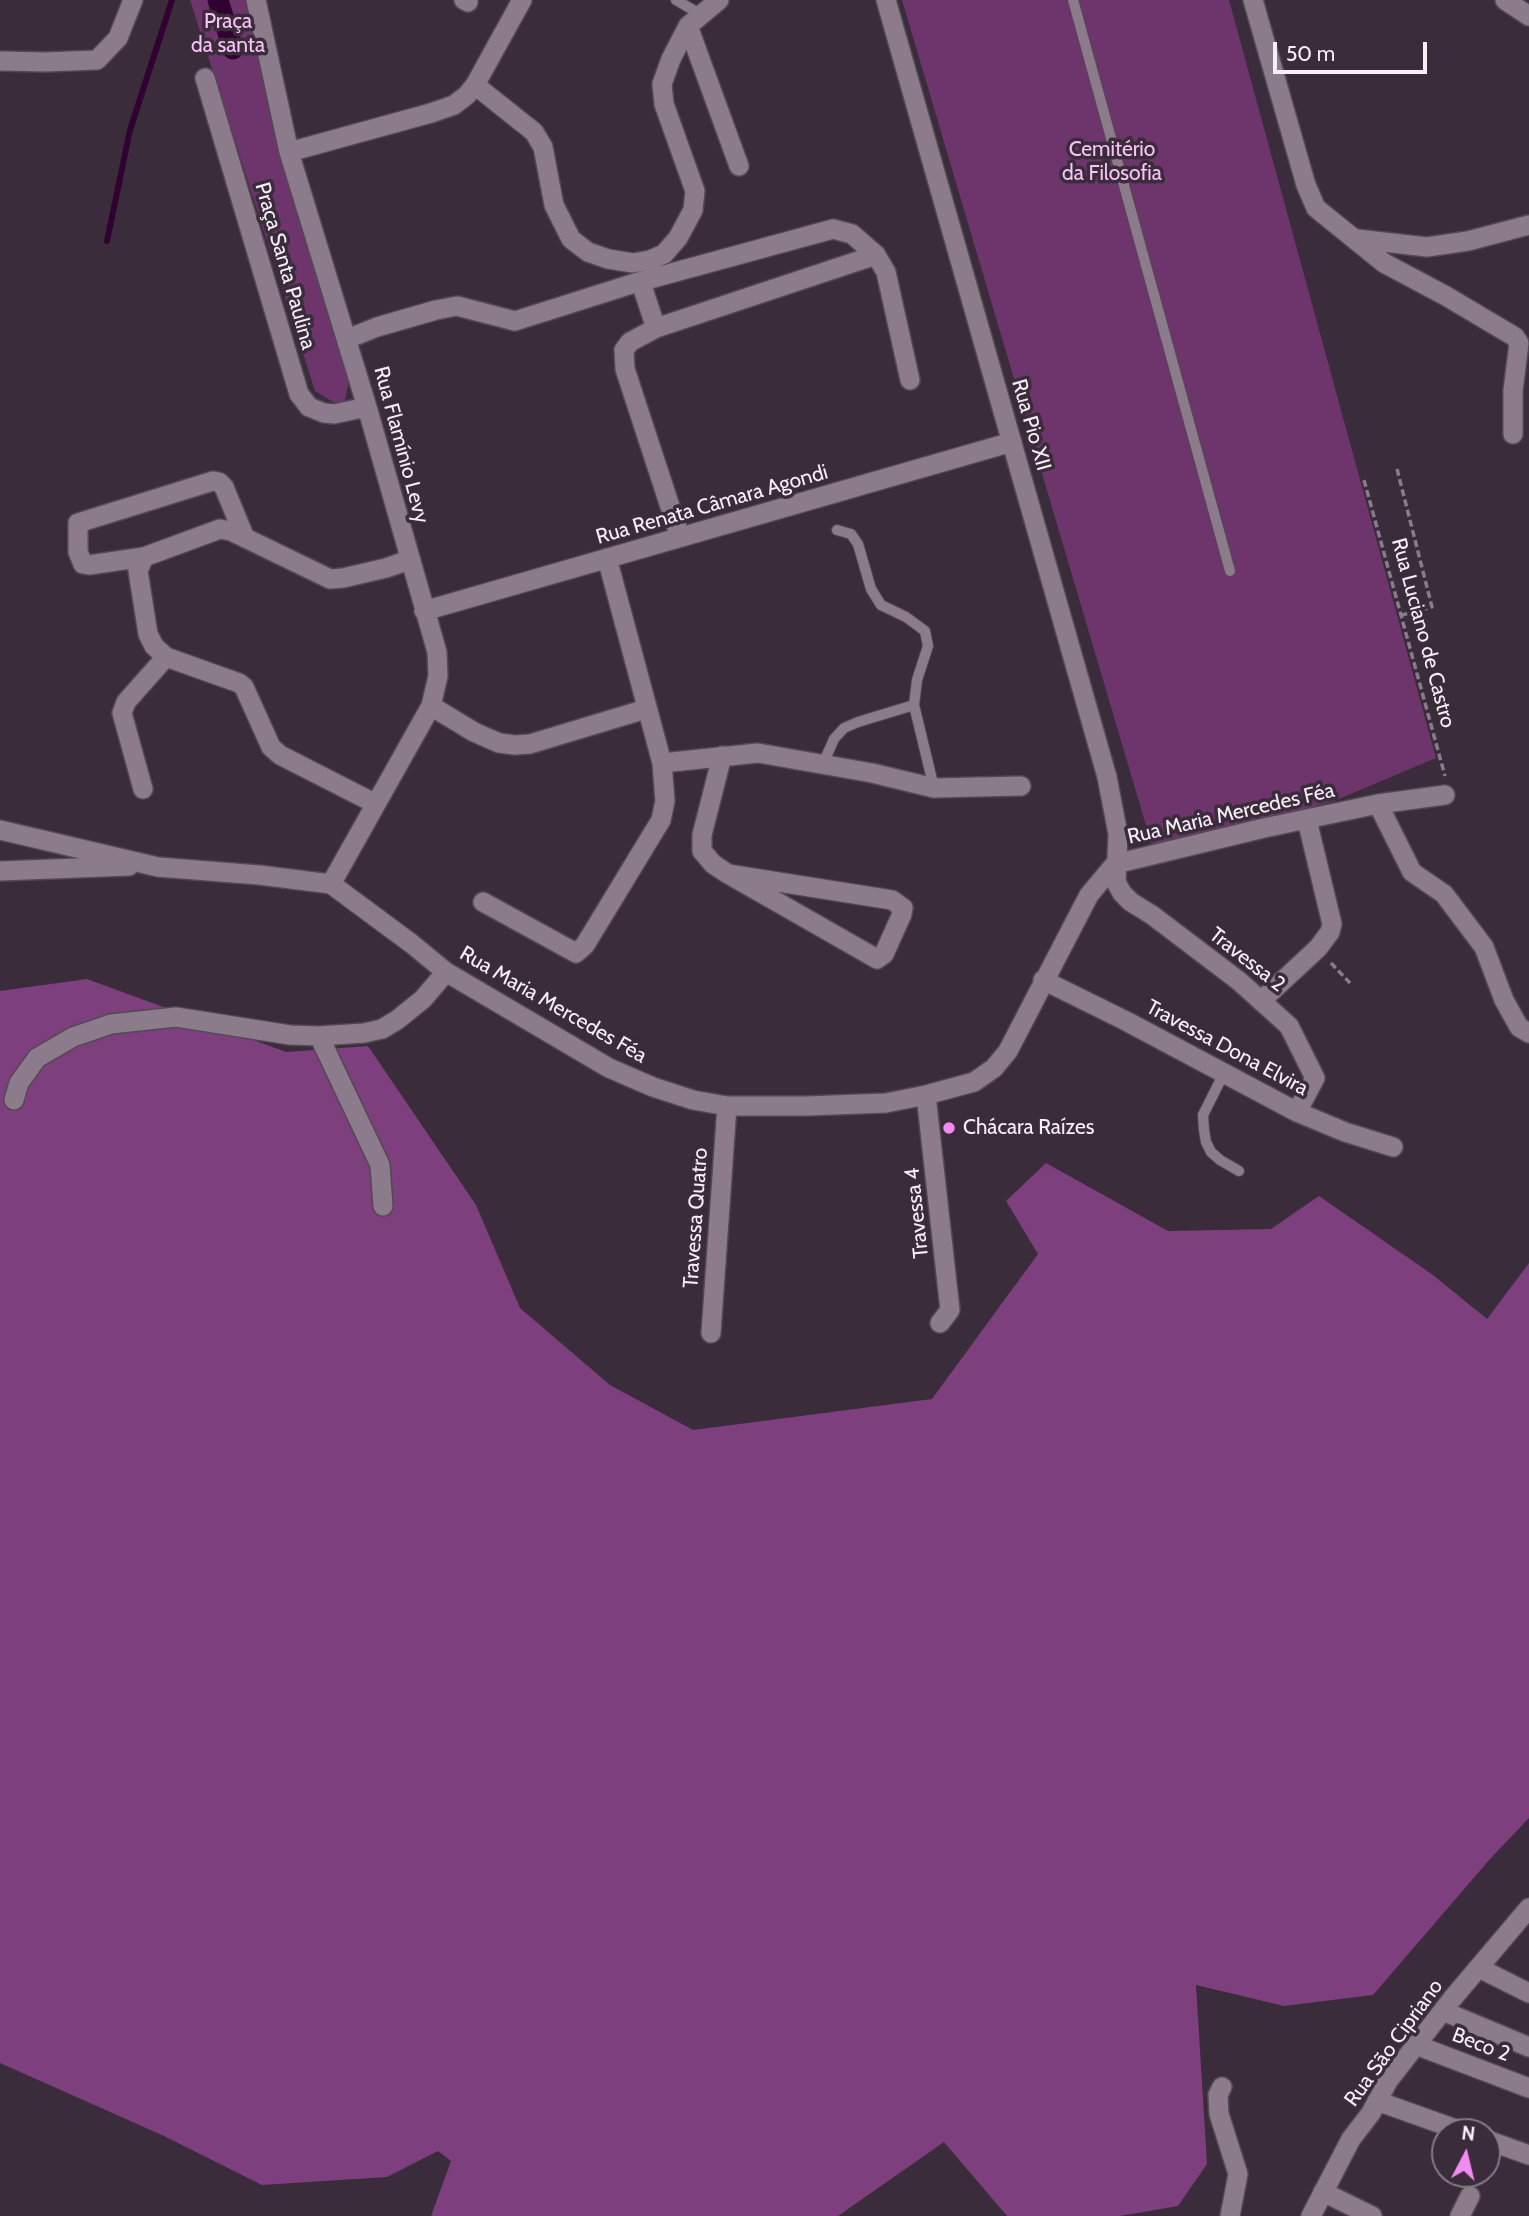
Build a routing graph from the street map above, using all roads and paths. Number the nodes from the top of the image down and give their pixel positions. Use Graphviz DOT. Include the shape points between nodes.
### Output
graph roads {
  1 [pos="133,0"];
  2 [pos="256,0"];
  3 [pos="522,0"];
  4 [pos="676,0"];
  5 [pos="719,0"];
  6 [pos="886,0"];
  7 [pos="1073,0"];
  8 [pos="1254,0"];
  9 [pos="1505,0"];
  10 [pos="1529,16"];
  11 [pos="694,20"];
  12 [pos="0,61"];
  13 [pos="205,78"];
  14 [pos="475,85"];
  15 [pos="289,152"];
  16 [pos="739,166"];
  17 [pos="1529,225"];
  18 [pos="1357,239"];
  19 [pos="876,256"];
  20 [pos="640,282"];
  21 [pos="656,328"];
  22 [pos="347,339"];
  23 [pos="911,380"];
  24 [pos="367,407"];
  25 [pos="1513,434"];
  26 [pos="1012,442"];
  27 [pos="1397,469"];
  28 [pos="1364,480"];
  29 [pos="838,530"];
  30 [pos="680,537"];
  31 [pos="245,538"];
  32 [pos="144,557"];
  33 [pos="607,558"];
  34 [pos="409,560"];
  35 [pos="1230,571"];
  36 [pos="424,611"];
  37 [pos="1402,615"];
  38 [pos="166,656"];
  39 [pos="914,705"];
  40 [pos="431,706"];
  41 [pos="646,709"];
  42 [pos="722,756"];
  43 [pos="662,763"];
  44 [pos="823,764"];
  45 [pos="1021,786"];
  46 [pos="934,788"];
  47 [pos="143,789"];
  48 [pos="1445,795"];
  49 [pos="376,804"];
  50 [pos="1378,804"];
  51 [pos="1307,820"];
  52 [pos="0,830"];
  53 [pos="1115,864"];
  54 [pos="158,867"];
  55 [pos="0,871"];
  56 [pos="728,874"];
  57 [pos="331,884"];
  58 [pos="482,902"];
  59 [pos="1318,948"];
  60 [pos="446,972"];
  61 [pos="1043,980"];
  62 [pos="1350,983"];
  63 [pos="1262,1000"];
  64 [pos="1529,1033"];
  65 [pos="319,1036"];
  66 [pos="1224,1073"];
  67 [pos="926,1095"];
  68 [pos="14,1100"];
  69 [pos="727,1106"];
  70 [pos="1297,1112"];
  71 [pos="1393,1147"];
  72 [pos="1239,1171"];
  73 [pos="383,1206"];
  74 [pos="940,1323"];
  75 [pos="711,1333"];
  76 [pos="1529,1908"];
  77 [pos="1479,1968"];
  78 [pos="1529,1993"];
  79 [pos="1443,2011"];
  80 [pos="1416,2045"];
  81 [pos="1529,2047"];
  82 [pos="1222,2087"];
  83 [pos="1529,2088"];
  84 [pos="1377,2101"];
  85 [pos="1431,2120"];
  86 [pos="1501,2145"];
  87 [pos="1529,2155"];
  88 [pos="1323,2192"];
  89 [pos="1471,2196"];
  90 [pos="1230,2216"];
  91 [pos="1311,2216"];
  92 [pos="1372,2216"];
  93 [pos="1460,2216"];
  1 -- 12 [label="street" via="118,38 97,60"];
  2 -- 15 [label="street, Rua Flamínio Levy"];
  3 -- 14 [label="street"];
  4 -- 11 [label="lane"];
  5 -- 11 [label="street"];
  6 -- 26 [label="street, Rua Pio XII"];
  7 -- 35 [label="lane"];
  8 -- 18 [label="street" via="1311,198 1328,220"];
  9 -- 10 [label="street"];
  11 -- 14 [label="street" via="670,60 662,84 695,191 693,210 678,238 664,254 650,260 608,259 570,239 554,205 543,147 534,132"];
  11 -- 16 [label="street"];
  13 -- 24 [label="street, Praça Santa Paulina" via="299,394 309,407 324,413"];
  14 -- 15 [label="street" via="454,105 432,113"];
  15 -- 22 [label="street, Rua Flamínio Levy"];
  17 -- 18 [label="street" via="1427,247"];
  18 -- 25 [label="street" via="1384,263 1515,337 1519,343"];
  19 -- 20 [label="street" via="852,234 833,229"];
  19 -- 21 [label="street"];
  19 -- 23 [label="street" via="886,272"];
  20 -- 21 [label="street"];
  20 -- 22 [label="street" via="515,321 457,306"];
  21 -- 30 [label="street" via="630,342 624,350 625,369"];
  22 -- 24 [label="street, Rua Flamínio Levy"];
  24 -- 34 [label="street, Rua Flamínio Levy"];
  26 -- 30 [label="street, Rua Renata Câmara Agondi"];
  26 -- 53 [label="street, Rua Pio XII" via="1107,777 1118,834"];
  27 -- 37 [label="path" via="1432,607"];
  28 -- 37 [label="path, Rua Luciano de Castro"];
  29 -- 39 [label="lane" via="851,534 858,544 871,589 881,605 925,631 928,646"];
  30 -- 33 [label="street, Rua Renata Câmara Agondi"];
  31 -- 32 [label="street" via="220,529"];
  31 -- 32 [label="street" via="225,487 213,481 78,523 78,552 83,564"];
  31 -- 34 [label="street" via="330,579"];
  32 -- 38 [label="street" via="138,571 148,634"];
  33 -- 36 [label="street, Rua Renata Câmara Agondi"];
  33 -- 41 [label="street"];
  34 -- 36 [label="street, Rua Flamínio Levy"];
  36 -- 40 [label="street, Rua Flamínio Levy" via="437,652 438,677"];
  37 -- 48 [label="path, Rua Luciano de Castro" via="1445,776"];
  38 -- 47 [label="street" via="126,702 122,713"];
  38 -- 49 [label="street" via="239,683 271,747"];
  39 -- 44 [label="lane" via="844,728 834,738"];
  39 -- 46 [label="lane"];
  40 -- 41 [label="street" via="474,732 515,745"];
  40 -- 49 [label="street, Rua Flamínio Levy"];
  41 -- 43 [label="street"];
  42 -- 43 [label="street"];
  42 -- 44 [label="street" via="758,753"];
  42 -- 56 [label="street" via="702,851"];
  43 -- 58 [label="street" via="665,802 661,820 576,953"];
  44 -- 46 [label="street"];
  45 -- 46 [label="street"];
  48 -- 50 [label="street, Rua Maria Mercedes Féa"];
  49 -- 57 [label="street, Rua Flamínio Levy"];
  50 -- 51 [label="street, Rua Maria Mercedes Féa"];
  50 -- 64 [label="street" via="1412,872 1444,894 1479,939 1518,1027"];
  51 -- 53 [label="street, Rua Maria Mercedes Féa"];
  51 -- 59 [label="street" via="1332,925"];
  52 -- 54 [label="street, Rua Maria Mercedes Féa"];
  53 -- 61 [label="street, Rua Maria Mercedes Féa" via="1089,895"];
  53 -- 63 [label="street, Travessa 2" via="1116,882 1130,901"];
  54 -- 55 [label="street"];
  54 -- 57 [label="street, Rua Maria Mercedes Féa"];
  56 -- 56 [label="street" via="892,900 903,908 902,914 884,954 877,958"];
  57 -- 60 [label="street, Rua Maria Mercedes Féa"];
  59 -- 62 [label="path"];
  59 -- 63 [label="street"];
  60 -- 65 [label="street" via="423,999 382,1029"];
  60 -- 69 [label="street, Rua Maria Mercedes Féa" via="609,1068 693,1100"];
  61 -- 66 [label="street, Travessa Dona Elvira"];
  61 -- 67 [label="street, Rua Maria Mercedes Féa" via="1008,1051 994,1068 974,1082"];
  63 -- 70 [label="street, Travessa 2" via="1289,1026 1314,1073 1313,1086"];
  65 -- 68 [label="street" via="176,1017 111,1024 73,1037 37,1058 19,1083"];
  65 -- 73 [label="street" via="380,1165"];
  66 -- 70 [label="street, Travessa Dona Elvira"];
  66 -- 72 [label="lane" via="1203,1115 1204,1130 1212,1152"];
  67 -- 69 [label="street, Rua Maria Mercedes Féa" via="886,1103"];
  67 -- 74 [label="street, Travessa 4" via="950,1310"];
  69 -- 75 [label="street, Travessa Quatro"];
  70 -- 71 [label="street, Travessa Dona Elvira"];
  76 -- 77 [label="street, Rua São Cipriano"];
  77 -- 78 [label="street"];
  77 -- 79 [label="street, Rua São Cipriano"];
  79 -- 80 [label="street, Rua São Cipriano"];
  79 -- 81 [label="street"];
  80 -- 83 [label="street, Beco 2"];
  80 -- 84 [label="street, Rua São Cipriano"];
  82 -- 90 [label="street" via="1219,2114 1238,2174"];
  84 -- 85 [label="street"];
  84 -- 88 [label="street, Rua São Cipriano"];
  86 -- 87 [label="street"];
  88 -- 91 [label="street, Rua São Cipriano"];
  88 -- 92 [label="street"];
  89 -- 93 [label="street"];
}
